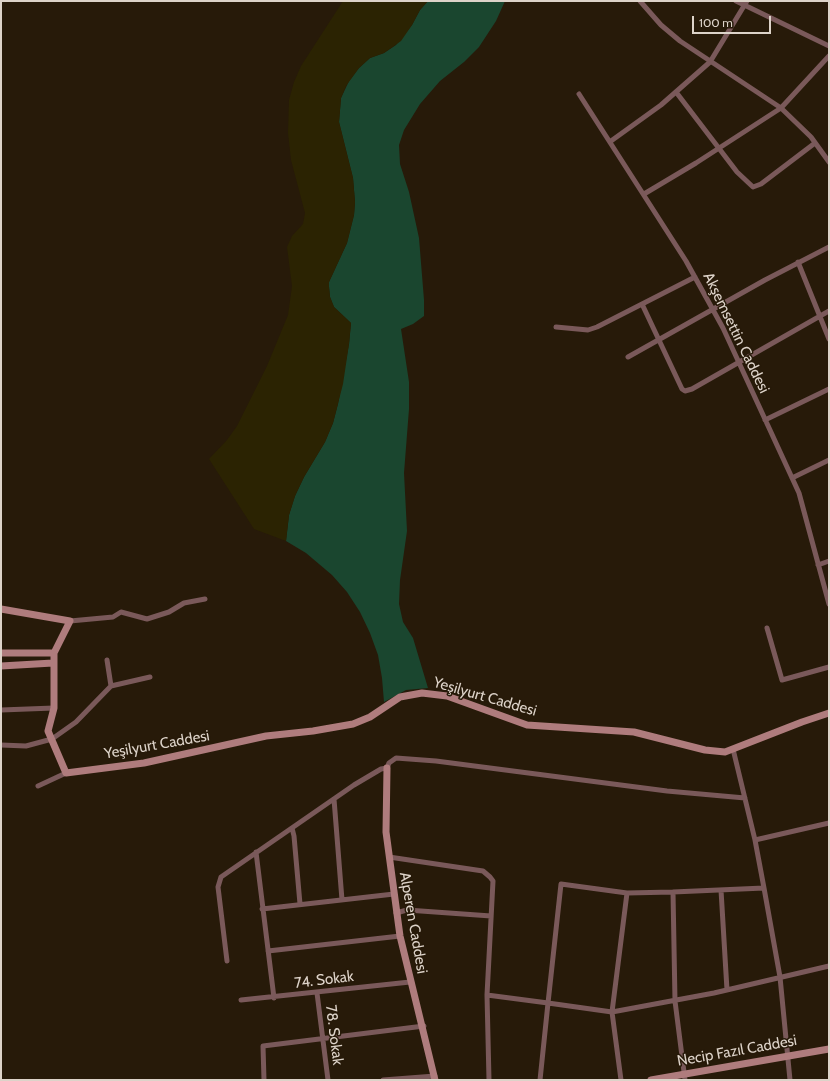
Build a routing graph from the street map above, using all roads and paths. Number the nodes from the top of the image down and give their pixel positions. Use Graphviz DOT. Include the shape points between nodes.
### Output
graph roads {
  1 [pos="640,1"];
  2 [pos="736,1"];
  3 [pos="746,3"];
  4 [pos="829,46"];
  5 [pos="829,56"];
  6 [pos="710,62"];
  7 [pos="676,92"];
  8 [pos="579,94"];
  9 [pos="781,108"];
  10 [pos="610,141"];
  11 [pos="815,144"];
  12 [pos="719,148"];
  13 [pos="829,162"];
  14 [pos="644,194"];
  15 [pos="829,247"];
  16 [pos="798,262"];
  17 [pos="695,277"];
  18 [pos="642,304"];
  19 [pos="713,310"];
  20 [pos="829,311"];
  21 [pos="820,315"];
  22 [pos="556,327"];
  23 [pos="829,339"];
  24 [pos="659,340"];
  25 [pos="628,357"];
  26 [pos="739,363"];
  27 [pos="829,390"];
  28 [pos="765,420"];
  29 [pos="829,460"];
  30 [pos="792,478"];
  31 [pos="829,562"];
  32 [pos="818,565"];
  33 [pos="205,599"];
  34 [pos="829,604"];
  35 [pos="1,608"];
  36 [pos="70,621"];
  37 [pos="768,628"];
  38 [pos="1,653"];
  39 [pos="54,653"];
  40 [pos="107,660"];
  41 [pos="54,663"];
  42 [pos="1,666"];
  43 [pos="829,667"];
  44 [pos="150,677"];
  45 [pos="111,686"];
  46 [pos="54,708"];
  47 [pos="1,710"];
  48 [pos="829,714"];
  49 [pos="52,739"];
  50 [pos="1,746"];
  51 [pos="733,749"];
  52 [pos="387,768"];
  53 [pos="66,773"];
  54 [pos="38,786"];
  55 [pos="745,798"];
  56 [pos="334,799"];
  57 [pos="829,822"];
  58 [pos="292,828"];
  59 [pos="755,840"];
  60 [pos="256,852"];
  61 [pos="389,857"];
  62 [pos="764,888"];
  63 [pos="721,890"];
  64 [pos="672,892"];
  65 [pos="627,893"];
  66 [pos="394,894"];
  67 [pos="342,900"];
  68 [pos="300,904"];
  69 [pos="262,909"];
  70 [pos="396,913"];
  71 [pos="491,916"];
  72 [pos="400,936"];
  73 [pos="268,951"];
  74 [pos="227,961"];
  75 [pos="829,966"];
  76 [pos="780,977"];
  77 [pos="410,982"];
  78 [pos="727,990"];
  79 [pos="317,993"];
  80 [pos="487,995"];
  81 [pos="274,998"];
  82 [pos="241,1000"];
  83 [pos="675,1001"];
  84 [pos="548,1003"];
  85 [pos="612,1012"];
  86 [pos="424,1026"];
  87 [pos="322,1038"];
  88 [pos="829,1049"];
  89 [pos="786,1056"];
  90 [pos="685,1077"];
  91 [pos="435,1078"];
  92 [pos="264,1080"];
  93 [pos="328,1080"];
  94 [pos="383,1080"];
  95 [pos="489,1080"];
  96 [pos="540,1080"];
  97 [pos="621,1080"];
  98 [pos="651,1080"];
  99 [pos="790,1080"];
  1 -- 6 [label="street" via="670,34"];
  2 -- 3 [label="street"];
  3 -- 4 [label="street"];
  3 -- 6 [label="street"];
  5 -- 9 [label="street"];
  6 -- 7 [label="street"];
  6 -- 9 [label="street"];
  7 -- 10 [label="street"];
  7 -- 12 [label="street"];
  8 -- 10 [label="street, Akşemsettin Caddesi"];
  9 -- 11 [label="street"];
  9 -- 12 [label="street"];
  10 -- 14 [label="street, Akşemsettin Caddesi"];
  11 -- 12 [label="street" via="761,184 753,186 740,176"];
  11 -- 13 [label="street"];
  12 -- 14 [label="street"];
  14 -- 17 [label="street, Akşemsettin Caddesi"];
  15 -- 16 [label="street"];
  16 -- 19 [label="street"];
  16 -- 21 [label="street"];
  17 -- 18 [label="street"];
  17 -- 19 [label="street, Akşemsettin Caddesi"];
  18 -- 22 [label="street" via="588,330"];
  18 -- 24 [label="street"];
  19 -- 24 [label="street"];
  19 -- 26 [label="street, Akşemsettin Caddesi"];
  20 -- 21 [label="street"];
  21 -- 23 [label="street"];
  21 -- 26 [label="street"];
  24 -- 25 [label="street"];
  24 -- 26 [label="street" via="685,391 692,390"];
  26 -- 28 [label="street, Akşemsettin Caddesi"];
  27 -- 28 [label="street"];
  28 -- 30 [label="street, Akşemsettin Caddesi"];
  29 -- 30 [label="street"];
  30 -- 32 [label="street, Akşemsettin Caddesi" via="799,493"];
  31 -- 32 [label="street"];
  32 -- 34 [label="street, Akşemsettin Caddesi"];
  33 -- 36 [label="street" via="184,603 169,612 146,619 121,612 113,617"];
  35 -- 36 [label="street"];
  36 -- 39 [label="street"];
  37 -- 43 [label="street" via="782,680"];
  38 -- 39 [label="street"];
  39 -- 41 [label="street"];
  40 -- 45 [label="street"];
  41 -- 42 [label="street"];
  41 -- 46 [label="street"];
  44 -- 45 [label="street"];
  45 -- 49 [label="street" via="76,722"];
  46 -- 47 [label="street"];
  46 -- 49 [label="street" via="48,731"];
  48 -- 51 [label="street, Yeşilyurt Caddesi"];
  49 -- 50 [label="street" via="26,746"];
  49 -- 53 [label="street"];
  51 -- 53 [label="street, Yeşilyurt Caddesi" via="725,752 706,750 634,732 527,725 447,696 422,693 400,697 370,717 353,724 266,736 144,763"];
  51 -- 55 [label="street"];
  52 -- 55 [label="street" via="392,760 401,757 644,788"];
  52 -- 56 [label="street" via="381,769"];
  52 -- 61 [label="street, Alperen Caddesi" via="386,832"];
  53 -- 54 [label="street"];
  55 -- 59 [label="street"];
  56 -- 58 [label="street"];
  56 -- 67 [label="street"];
  57 -- 59 [label="street"];
  58 -- 60 [label="street"];
  58 -- 68 [label="street"];
  59 -- 62 [label="street"];
  60 -- 69 [label="street"];
  60 -- 74 [label="street" via="224,874 219,884"];
  61 -- 66 [label="street, Alperen Caddesi"];
  61 -- 71 [label="street" via="486,872 493,881"];
  62 -- 63 [label="street"];
  62 -- 76 [label="street"];
  63 -- 64 [label="street"];
  63 -- 78 [label="street"];
  64 -- 65 [label="street"];
  64 -- 83 [label="street"];
  65 -- 84 [label="street" via="561,884"];
  65 -- 85 [label="street"];
  66 -- 67 [label="street"];
  66 -- 70 [label="street, Alperen Caddesi"];
  67 -- 68 [label="street"];
  68 -- 69 [label="street"];
  69 -- 73 [label="street"];
  70 -- 71 [label="street" via="407,910"];
  70 -- 72 [label="street, Alperen Caddesi"];
  71 -- 80 [label="street"];
  72 -- 73 [label="street"];
  72 -- 77 [label="street, Alperen Caddesi"];
  73 -- 81 [label="street"];
  75 -- 76 [label="street"];
  76 -- 78 [label="street"];
  76 -- 89 [label="street"];
  77 -- 79 [label="street, 74. Sokak"];
  77 -- 86 [label="street, Alperen Caddesi"];
  78 -- 83 [label="street"];
  79 -- 81 [label="street, 74. Sokak"];
  79 -- 87 [label="street, 78. Sokak"];
  80 -- 84 [label="street"];
  80 -- 95 [label="street"];
  81 -- 82 [label="street, 74. Sokak"];
  83 -- 85 [label="street"];
  83 -- 90 [label="street"];
  84 -- 85 [label="street"];
  84 -- 96 [label="street"];
  85 -- 97 [label="street"];
  86 -- 87 [label="street"];
  86 -- 91 [label="street, Alperen Caddesi"];
  87 -- 92 [label="street" via="264,1046"];
  87 -- 93 [label="street, 78. Sokak"];
  88 -- 89 [label="street, Necip Fazıl Caddesi"];
  89 -- 90 [label="street, Necip Fazıl Caddesi"];
  89 -- 99 [label="street"];
  90 -- 98 [label="street, Necip Fazıl Caddesi"];
  91 -- 94 [label="street"];
}
